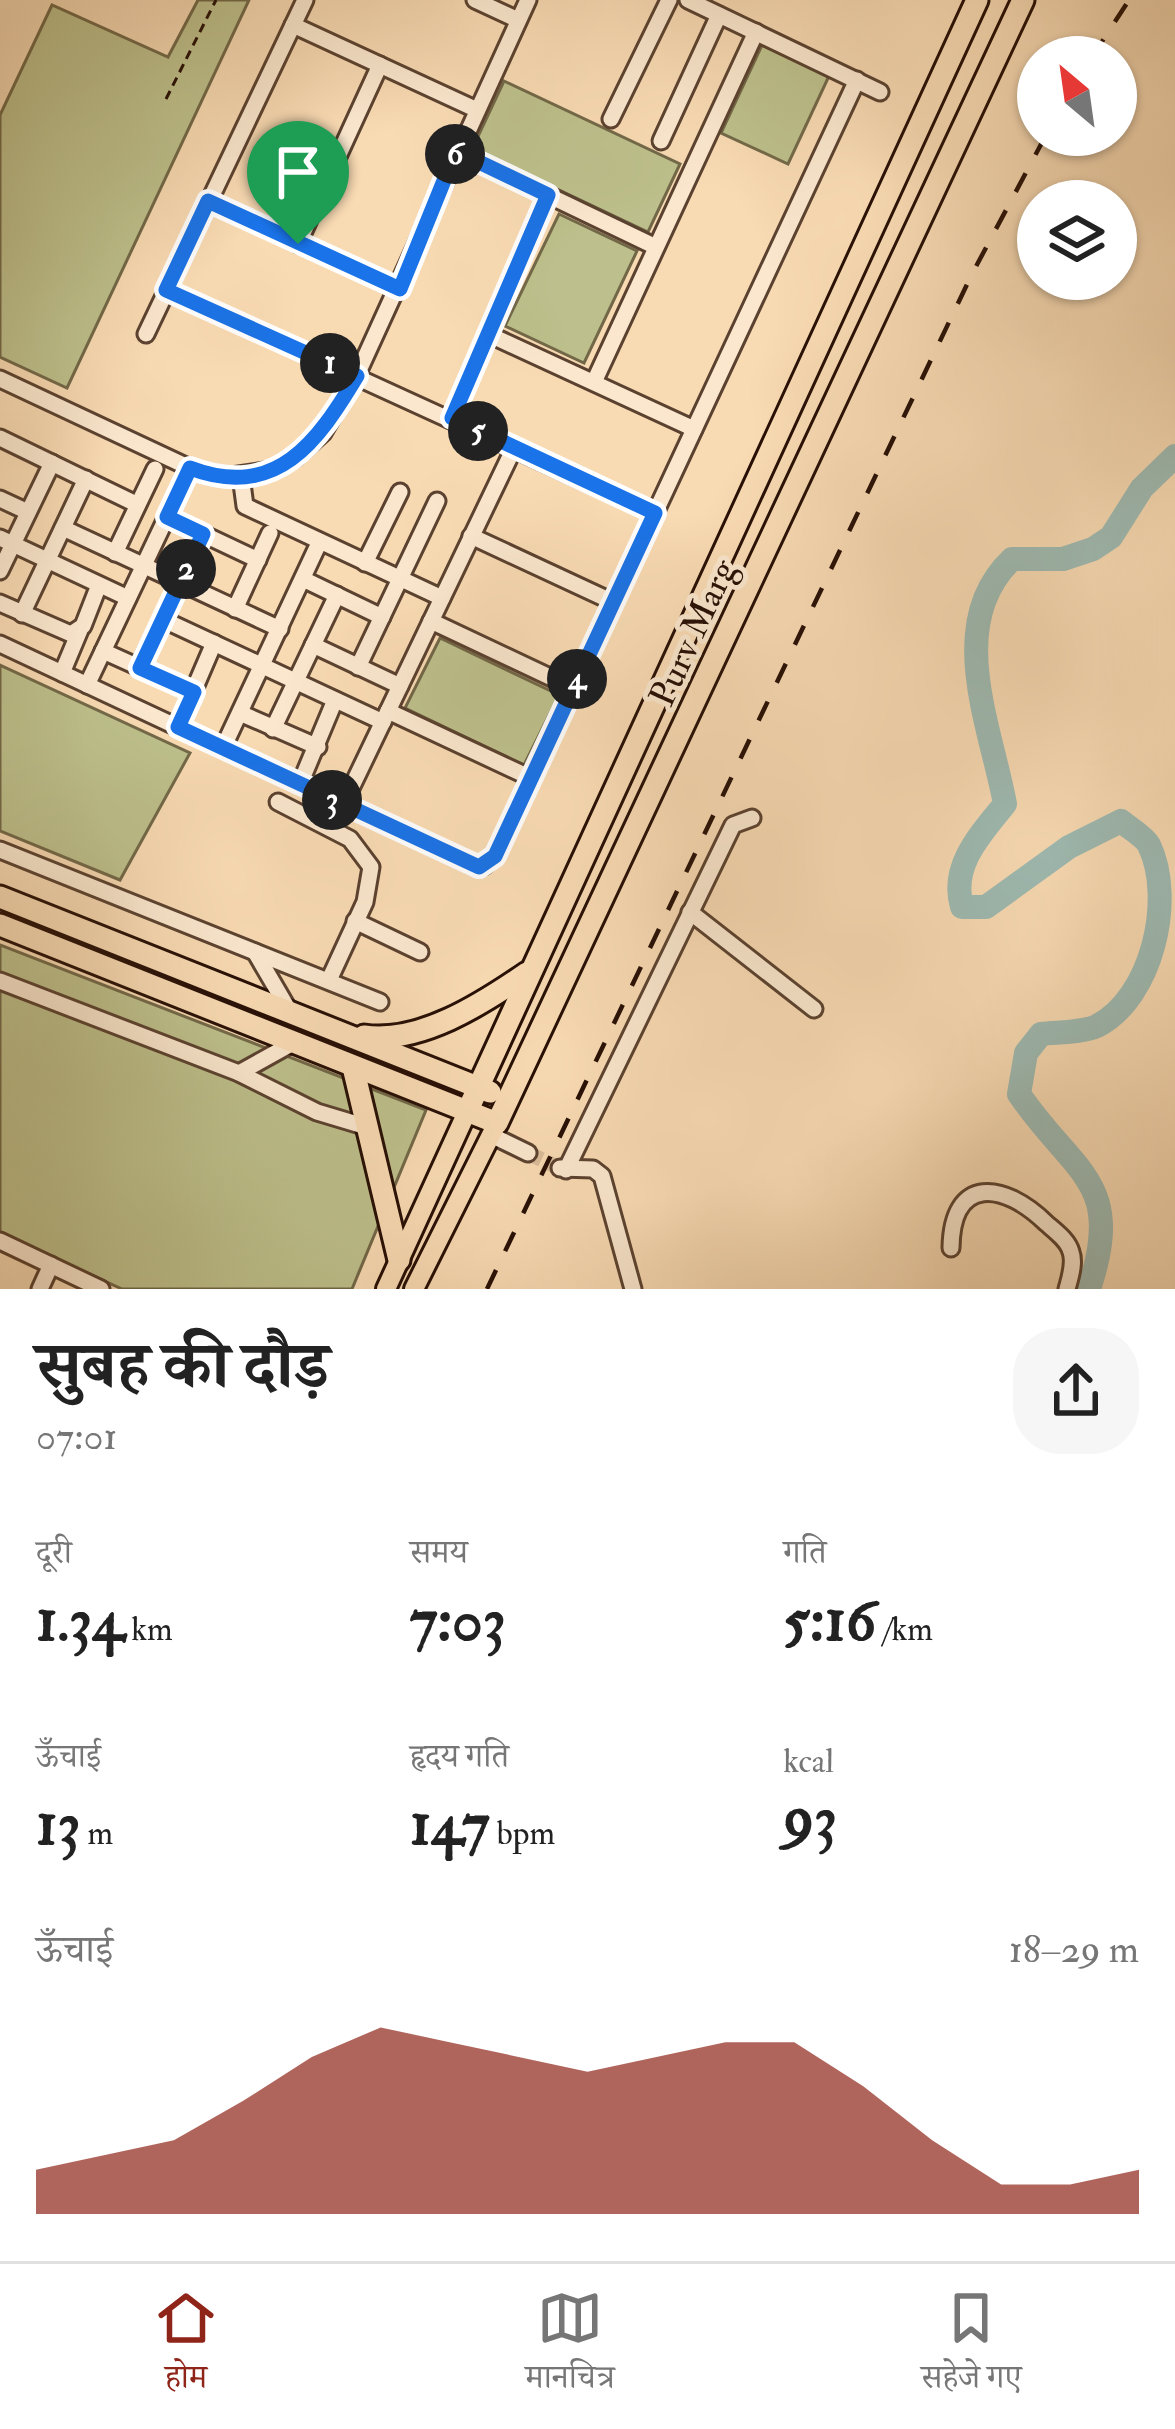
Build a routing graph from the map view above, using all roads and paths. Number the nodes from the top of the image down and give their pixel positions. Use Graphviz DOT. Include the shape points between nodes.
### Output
graph roads {
  1 [pos="216,0"];
  2 [pos="304,0"];
  3 [pos="475,0"];
  4 [pos="528,0"];
  5 [pos="668,0"];
  6 [pos="688,0"];
  7 [pos="977,0"];
  8 [pos="1023,0"];
  9 [pos="719,15"];
  10 [pos="518,20"];
  11 [pos="292,25"];
  12 [pos="756,32"];
  13 [pos="380,65"];
  14 [pos="857,80"];
  15 [pos="880,92"];
  16 [pos="166,99"];
  17 [pos="475,109"];
  18 [pos="611,119"];
  19 [pos="662,141"];
  20 [pos="456,151"];
  21 [pos="548,195"];
  22 [pos="208,201"];
  23 [pos="298,244"];
  24 [pos="656,247"];
  25 [pos="400,289"];
  26 [pos="166,290"];
  27 [pos="146,334"];
  28 [pos="488,334"];
  29 [pos="357,376"];
  30 [pos="0,379"];
  31 [pos="594,382"];
  32 [pos="452,418"];
  33 [pos="694,429"];
  34 [pos="0,439"];
  35 [pos="514,448"];
  36 [pos="52,463"];
  37 [pos="190,468"];
  38 [pos="154,469"];
  39 [pos="241,476"];
  40 [pos="86,479"];
  41 [pos="400,492"];
  42 [pos="0,499"];
  43 [pos="437,501"];
  44 [pos="136,505"];
  45 [pos="28,512"];
  46 [pos="655,513"];
  47 [pos="167,517"];
  48 [pos="63,528"];
  49 [pos="271,533"];
  50 [pos="203,534"];
  51 [pos="471,536"];
  52 [pos="6,541"];
  53 [pos="319,542"];
  54 [pos="115,553"];
  55 [pos="258,560"];
  56 [pos="48,561"];
  57 [pos="365,563"];
  58 [pos="143,566"];
  59 [pos="0,572"];
  60 [pos="400,578"];
  61 [pos="303,579"];
  62 [pos="180,583"];
  63 [pos="99,585"];
  64 [pos="337,596"];
  65 [pos="128,598"];
  66 [pos="442,598"];
  67 [pos="613,602"];
  68 [pos="0,604"];
  69 [pos="235,609"];
  70 [pos="22,614"];
  71 [pos="382,617"];
  72 [pos="162,619"];
  73 [pos="431,621"];
  74 [pos="280,629"];
  75 [pos="80,630"];
  76 [pos="214,643"];
  77 [pos="0,644"];
  78 [pos="313,645"];
  79 [pos="103,650"];
  80 [pos="262,665"];
  81 [pos="358,667"];
  82 [pos="140,668"];
  83 [pos="62,673"];
  84 [pos="296,681"];
  85 [pos="87,685"];
  86 [pos="400,686"];
  87 [pos="573,688"];
  88 [pos="194,692"];
  89 [pos="335,700"];
  90 [pos="240,712"];
  91 [pos="385,717"];
  92 [pos="178,727"];
  93 [pos="273,729"];
  94 [pos="318,747"];
  95 [pos="223,748"];
  96 [pos="531,778"];
  97 [pos="300,784"];
  98 [pos="278,802"];
  99 [pos="343,805"];
  100 [pos="752,818"];
  101 [pos="0,850"];
  102 [pos="0,897"];
  103 [pos="690,912"];
  104 [pos="355,921"];
  105 [pos="0,925"];
  106 [pos="255,952"];
  107 [pos="419,952"];
  108 [pos="528,972"];
  109 [pos="329,980"];
  110 [pos="0,981"];
  111 [pos="380,1002"];
  112 [pos="814,1009"];
  113 [pos="290,1013"];
  114 [pos="340,1033"];
  115 [pos="293,1042"];
  116 [pos="353,1066"];
  117 [pos="239,1072"];
  118 [pos="477,1087"];
  119 [pos="509,1100"];
  120 [pos="466,1112"];
  121 [pos="367,1126"];
  122 [pos="494,1129"];
  123 [pos="529,1153"];
  124 [pos="0,1241"];
  125 [pos="951,1248"];
  126 [pos="399,1260"];
  127 [pos="51,1265"];
  128 [pos="40,1289"];
  129 [pos="101,1289"];
  130 [pos="386,1289"];
  131 [pos="414,1289"];
  132 [pos="633,1289"];
  133 [pos="1067,1289"];
  1 -- 16 [label="path"];
  2 -- 11 [label="street"];
  3 -- 10 [label="street"];
  4 -- 10 [label="street"];
  5 -- 18 [label="street"];
  6 -- 9 [label="street"];
  7 -- 108 [label="highway, Purv Marg"];
  8 -- 119 [label="highway, Purv Marg"];
  9 -- 12 [label="street"];
  9 -- 19 [label="street"];
  10 -- 17 [label="street"];
  11 -- 13 [label="street"];
  11 -- 22 [label="street"];
  12 -- 14 [label="street"];
  12 -- 24 [label="street"];
  13 -- 17 [label="street"];
  13 -- 23 [label="street"];
  14 -- 15 [label="street"];
  14 -- 33 [label="street"];
  17 -- 20 [label="street"];
  20 -- 21 [label="street"];
  20 -- 25 [label="street"];
  21 -- 24 [label="street"];
  21 -- 28 [label="street"];
  22 -- 23 [label="street"];
  22 -- 26 [label="street"];
  23 -- 25 [label="street"];
  24 -- 31 [label="street"];
  25 -- 29 [label="street"];
  26 -- 27 [label="street"];
  26 -- 29 [label="street"];
  28 -- 31 [label="street"];
  28 -- 32 [label="street"];
  29 -- 32 [label="street"];
  29 -- 39 [label="street" via="308,448 272,470"];
  30 -- 37 [label="street"];
  31 -- 33 [label="street"];
  32 -- 35 [label="street"];
  33 -- 46 [label="street"];
  34 -- 36 [label="street"];
  35 -- 46 [label="street"];
  35 -- 51 [label="street"];
  36 -- 40 [label="street"];
  36 -- 45 [label="street"];
  37 -- 39 [label="street"];
  37 -- 47 [label="street"];
  38 -- 44 [label="street"];
  39 -- 53 [label="street" via="245,506"];
  40 -- 44 [label="street"];
  40 -- 48 [label="street"];
  41 -- 57 [label="street"];
  42 -- 45 [label="street"];
  43 -- 60 [label="street"];
  44 -- 54 [label="street"];
  45 -- 52 [label="street"];
  46 -- 67 [label="street"];
  47 -- 50 [label="street"];
  47 -- 58 [label="street"];
  48 -- 54 [label="street"];
  48 -- 56 [label="street"];
  49 -- 55 [label="street"];
  50 -- 55 [label="street"];
  50 -- 62 [label="street"];
  51 -- 66 [label="street"];
  51 -- 67 [label="street"];
  52 -- 56 [label="street"];
  52 -- 59 [label="street"];
  53 -- 57 [label="street"];
  53 -- 61 [label="street"];
  54 -- 58 [label="street"];
  55 -- 69 [label="street"];
  56 -- 63 [label="street"];
  56 -- 70 [label="street"];
  57 -- 60 [label="street"];
  58 -- 62 [label="street"];
  58 -- 65 [label="street"];
  60 -- 66 [label="street"];
  60 -- 71 [label="street"];
  61 -- 64 [label="street"];
  61 -- 74 [label="street"];
  62 -- 69 [label="street"];
  62 -- 72 [label="street"];
  63 -- 65 [label="street"];
  63 -- 75 [label="street"];
  64 -- 71 [label="street"];
  64 -- 78 [label="street"];
  65 -- 79 [label="street"];
  66 -- 73 [label="street"];
  67 -- 87 [label="street"];
  68 -- 70 [label="street"];
  69 -- 74 [label="street"];
  70 -- 75 [label="street" via="65,633"];
  71 -- 81 [label="street"];
  72 -- 76 [label="street"];
  72 -- 82 [label="street"];
  73 -- 86 [label="street"];
  73 -- 87 [label="street"];
  74 -- 80 [label="street"];
  75 -- 83 [label="street"];
  76 -- 80 [label="street"];
  76 -- 88 [label="street"];
  77 -- 83 [label="street"];
  78 -- 81 [label="street"];
  78 -- 84 [label="street"];
  79 -- 82 [label="street"];
  79 -- 85 [label="street"];
  80 -- 84 [label="street"];
  80 -- 90 [label="street"];
  81 -- 86 [label="street"];
  82 -- 88 [label="street"];
  83 -- 85 [label="street"];
  84 -- 89 [label="street"];
  84 -- 93 [label="street"];
  85 -- 92 [label="street"];
  86 -- 91 [label="street"];
  87 -- 96 [label="street"];
  88 -- 92 [label="street"];
  89 -- 91 [label="street"];
  89 -- 94 [label="street"];
  90 -- 93 [label="street"];
  90 -- 95 [label="street"];
  91 -- 96 [label="street"];
  91 -- 99 [label="street"];
  92 -- 95 [label="street"];
  93 -- 94 [label="street"];
  94 -- 97 [label="street"];
  95 -- 97 [label="street"];
  96 -- 99 [label="street" via="495,856 479,867"];
  97 -- 99 [label="street"];
  98 -- 104 [label="street" via="365,852 372,882"];
  100 -- 103 [label="street" via="734,825"];
  101 -- 106 [label="street"];
  102 -- 113 [label="highway"];
  103 -- 112 [label="street"];
  103 -- 132 [label="street" via="562,1169 593,1168 602,1176"];
  104 -- 107 [label="street"];
  104 -- 109 [label="street"];
  105 -- 115 [label="highway"];
  106 -- 109 [label="street"];
  106 -- 113 [label="street"];
  108 -- 114 [label="highway" via="408,1033"];
  108 -- 118 [label="highway, Purv Marg"];
  109 -- 111 [label="street"];
  110 -- 117 [label="street"];
  113 -- 114 [label="highway"];
  114 -- 118 [label="highway"];
  115 -- 116 [label="highway"];
  115 -- 117 [label="street"];
  116 -- 120 [label="highway"];
  116 -- 121 [label="highway"];
  117 -- 121 [label="street" via="317,1112"];
  118 -- 119 [label="highway"];
  118 -- 120 [label="highway, Purv Marg"];
  119 -- 122 [label="highway, Purv Marg"];
  120 -- 122 [label="highway"];
  120 -- 126 [label="main road"];
  121 -- 126 [label="highway"];
  122 -- 123 [label="street"];
  122 -- 131 [label="main road, Purv Marg"];
  124 -- 127 [label="street"];
  125 -- 133 [label="street" via="954,1222 968,1203 991,1191 1013,1194 1069,1246"];
  126 -- 130 [label="main road"];
  127 -- 128 [label="street"];
  127 -- 129 [label="street"];
}
